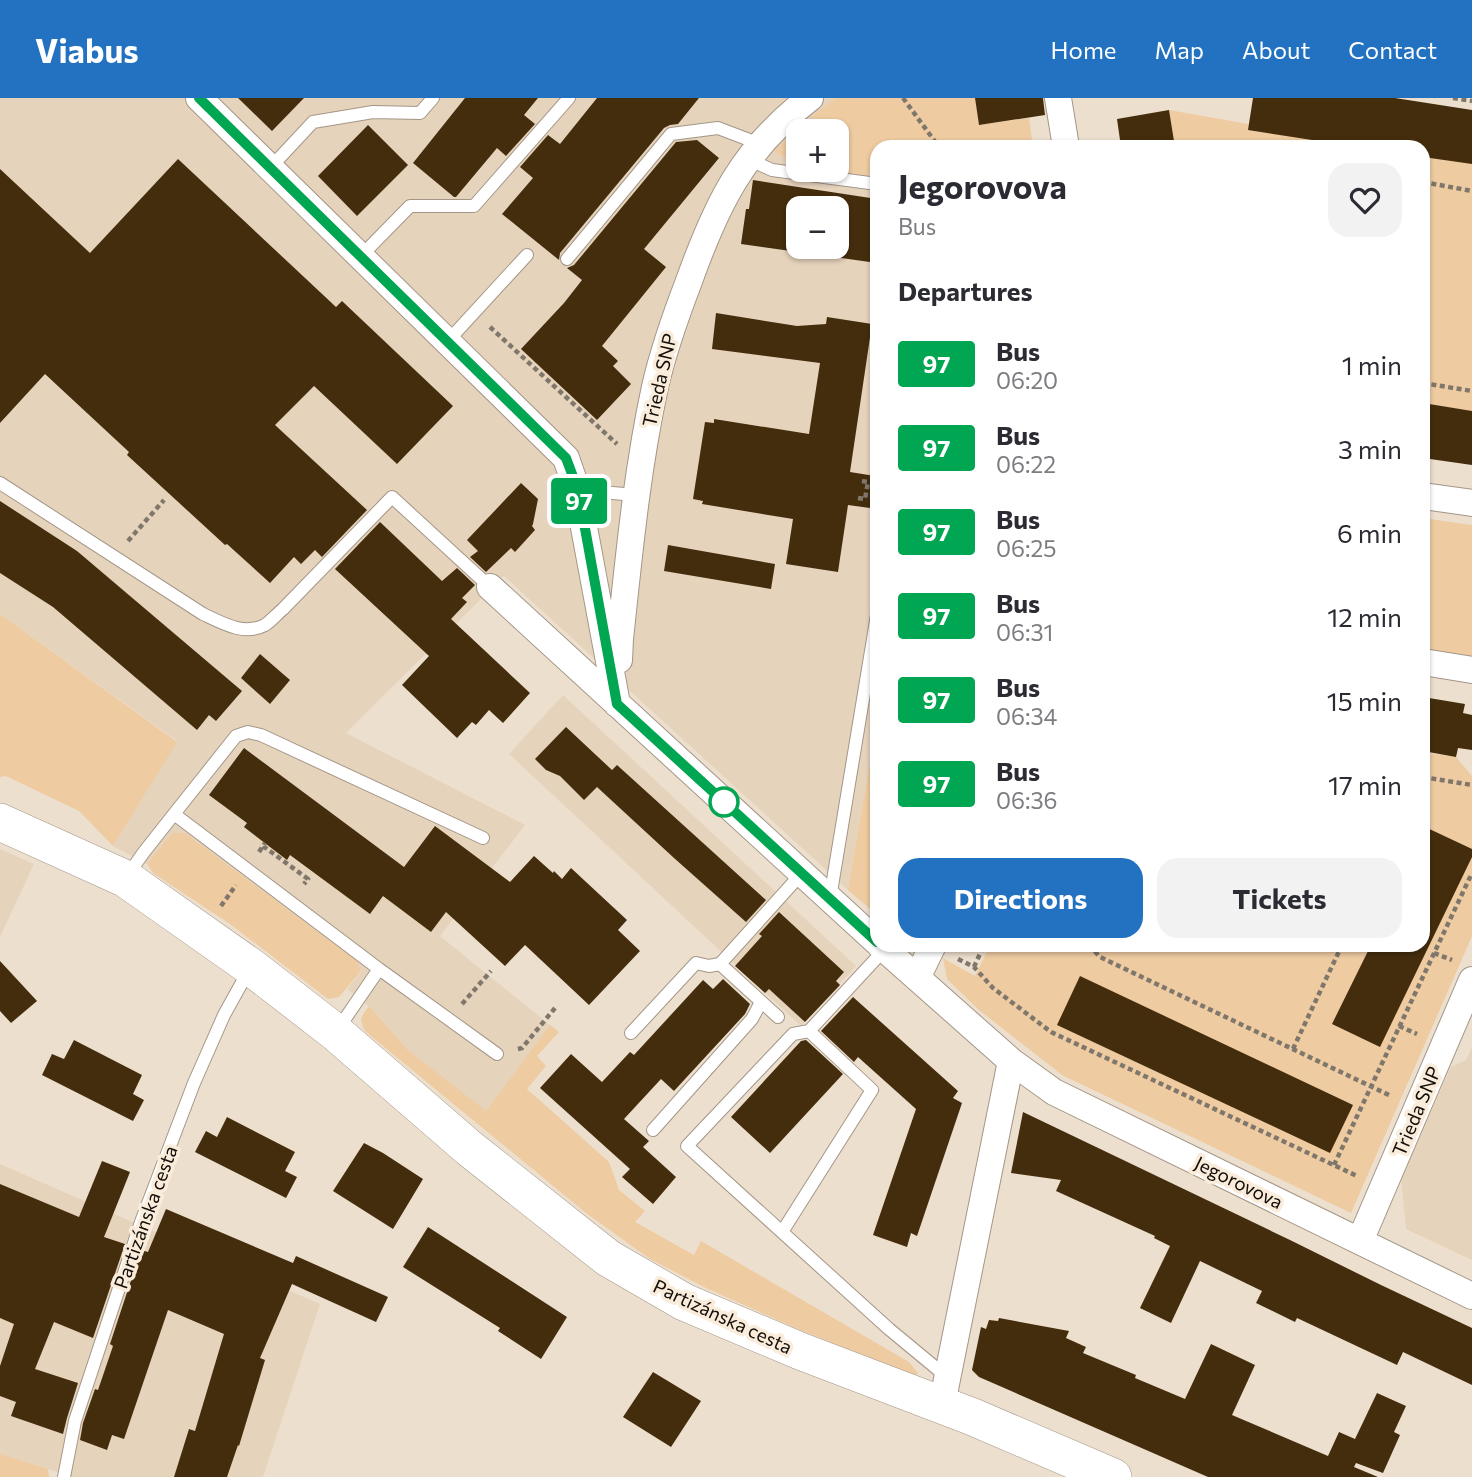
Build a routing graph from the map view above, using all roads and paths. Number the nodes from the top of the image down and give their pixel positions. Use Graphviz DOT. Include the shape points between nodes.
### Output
graph roads {
  1 [pos="199,98"];
  2 [pos="433,98"];
  3 [pos="569,98"];
  4 [pos="810,98"];
  5 [pos="903,98"];
  6 [pos="1058,98"];
  7 [pos="1453,98"];
  8 [pos="1472,101"];
  9 [pos="934,140"];
  10 [pos="1065,140"];
  11 [pos="754,151"];
  12 [pos="270,168"];
  13 [pos="870,183"];
  14 [pos="1430,183"];
  15 [pos="1472,191"];
  16 [pos="527,255"];
  17 [pos="360,257"];
  18 [pos="567,259"];
  19 [pos="474,312"];
  20 [pos="447,342"];
  21 [pos="1430,384"];
  22 [pos="1472,391"];
  23 [pos="641,466"];
  24 [pos="861,481"];
  25 [pos="0,483"];
  26 [pos="578,490"];
  27 [pos="867,490"];
  28 [pos="870,491"];
  29 [pos="636,495"];
  30 [pos="1430,497"];
  31 [pos="858,498"];
  32 [pos="164,499"];
  33 [pos="1472,503"];
  34 [pos="122,548"];
  35 [pos="490,587"];
  36 [pos="870,657"];
  37 [pos="1430,663"];
  38 [pos="1472,670"];
  39 [pos="617,704"];
  40 [pos="1430,778"];
  41 [pos="1472,786"];
  42 [pos="174,814"];
  43 [pos="0,822"];
  44 [pos="483,838"];
  45 [pos="262,847"];
  46 [pos="247,869"];
  47 [pos="802,873"];
  48 [pos="1471,876"];
  49 [pos="126,879"];
  50 [pos="830,898"];
  51 [pos="202,933"];
  52 [pos="870,935"];
  53 [pos="875,952"];
  54 [pos="888,952"];
  55 [pos="929,952"];
  56 [pos="944,952"];
  57 [pos="981,952"];
  58 [pos="1095,952"];
  59 [pos="1339,952"];
  60 [pos="720,964"];
  61 [pos="251,967"];
  62 [pos="974,967"];
  63 [pos="379,969"];
  64 [pos="491,971"];
  65 [pos="916,978"];
  66 [pos="1472,980"];
  67 [pos="464,1002"];
  68 [pos="761,1002"];
  69 [pos="555,1008"];
  70 [pos="778,1017"];
  71 [pos="809,1031"];
  72 [pos="335,1032"];
  73 [pos="631,1033"];
  74 [pos="1293,1049"];
  75 [pos="497,1054"];
  76 [pos="1011,1061"];
  77 [pos="1371,1086"];
  78 [pos="1417,1109"];
  79 [pos="653,1130"];
  80 [pos="1334,1166"];
  81 [pos="1382,1189"];
  82 [pos="782,1232"];
  83 [pos="1360,1241"];
  84 [pos="1472,1296"];
  85 [pos="945,1391"];
  86 [pos="64,1477"];
  87 [pos="1113,1477"];
  1 -- 12 [label="street"];
  2 -- 12 [label="lane" via="420,113 373,112 313,122"];
  3 -- 17 [label="lane" via="474,206 410,206"];
  4 -- 11 [label="street, Trieda SNP"];
  5 -- 9 [label="path"];
  6 -- 10 [label="street"];
  7 -- 8 [label="path"];
  11 -- 13 [label="lane" via="772,170"];
  11 -- 18 [label="lane" via="718,128 671,134"];
  11 -- 23 [label="street, Trieda SNP" via="709,227 671,330 655,386"];
  12 -- 17 [label="street"];
  14 -- 15 [label="path"];
  16 -- 19 [label="lane"];
  17 -- 20 [label="street"];
  19 -- 20 [label="lane"];
  19 -- 23 [label="path"];
  20 -- 26 [label="street" via="566,458"];
  21 -- 22 [label="path"];
  23 -- 29 [label="street, Trieda SNP"];
  24 -- 27 [label="path" via="868,482"];
  25 -- 35 [label="lane" via="203,614 229,626 264,625 392,497"];
  26 -- 29 [label="lane"];
  26 -- 39 [label="street"];
  27 -- 28 [label="path"];
  27 -- 31 [label="path" via="865,499"];
  29 -- 39 [label="street, Trieda SNP"];
  30 -- 33 [label="street"];
  32 -- 34 [label="path"];
  35 -- 39 [label="street, Jegorovova"];
  36 -- 50 [label="lane"];
  37 -- 38 [label="street"];
  39 -- 47 [label="street, Jegorovova"];
  40 -- 41 [label="path"];
  42 -- 44 [label="lane" via="236,736 248,732"];
  42 -- 46 [label="lane"];
  42 -- 49 [label="lane"];
  43 -- 49 [label="street, Partizánska cesta"];
  45 -- 46 [label="path"];
  46 -- 51 [label="path"];
  46 -- 63 [label="lane"];
  47 -- 50 [label="street, Jegorovova"];
  47 -- 60 [label="lane"];
  48 -- 77 [label="path"];
  49 -- 51 [label="street, Partizánska cesta"];
  50 -- 52 [label="street, Jegorovova"];
  51 -- 61 [label="street, Partizánska cesta"];
  53 -- 71 [label="lane"];
  54 -- 65 [label="street, Jegorovova"];
  55 -- 65 [label="street"];
  56 -- 62 [label="path"];
  57 -- 62 [label="path"];
  58 -- 74 [label="path"];
  59 -- 74 [label="path"];
  60 -- 68 [label="lane"];
  60 -- 73 [label="lane" via="696,963"];
  61 -- 72 [label="street, Partizánska cesta"];
  61 -- 86 [label="lane, Partizánska cesta" via="194,1083 141,1222 75,1421"];
  62 -- 80 [label="path" via="993,988 1051,1032"];
  63 -- 72 [label="lane"];
  63 -- 75 [label="lane"];
  64 -- 67 [label="path"];
  65 -- 76 [label="street, Jegorovova"];
  66 -- 78 [label="street, Trieda SNP"];
  68 -- 70 [label="lane"];
  68 -- 79 [label="lane" via="752,1019"];
  69 -- 75 [label="path" via="522,1048"];
  71 -- 82 [label="lane" via="872,1090"];
  71 -- 82 [label="lane" via="793,1034 687,1146"];
  72 -- 85 [label="street, Partizánska cesta" via="469,1148 608,1258 684,1302 800,1351"];
  74 -- 77 [label="path"];
  76 -- 83 [label="street, Jegorovova" via="1054,1092"];
  76 -- 85 [label="street"];
  77 -- 78 [label="path"];
  77 -- 80 [label="path"];
  78 -- 81 [label="street, Trieda SNP"];
  80 -- 81 [label="path"];
  81 -- 83 [label="street, Trieda SNP"];
  82 -- 85 [label="lane" via="897,1336"];
  83 -- 84 [label="street, Jegorovova"];
  85 -- 87 [label="street, Partizánska cesta"];
}
